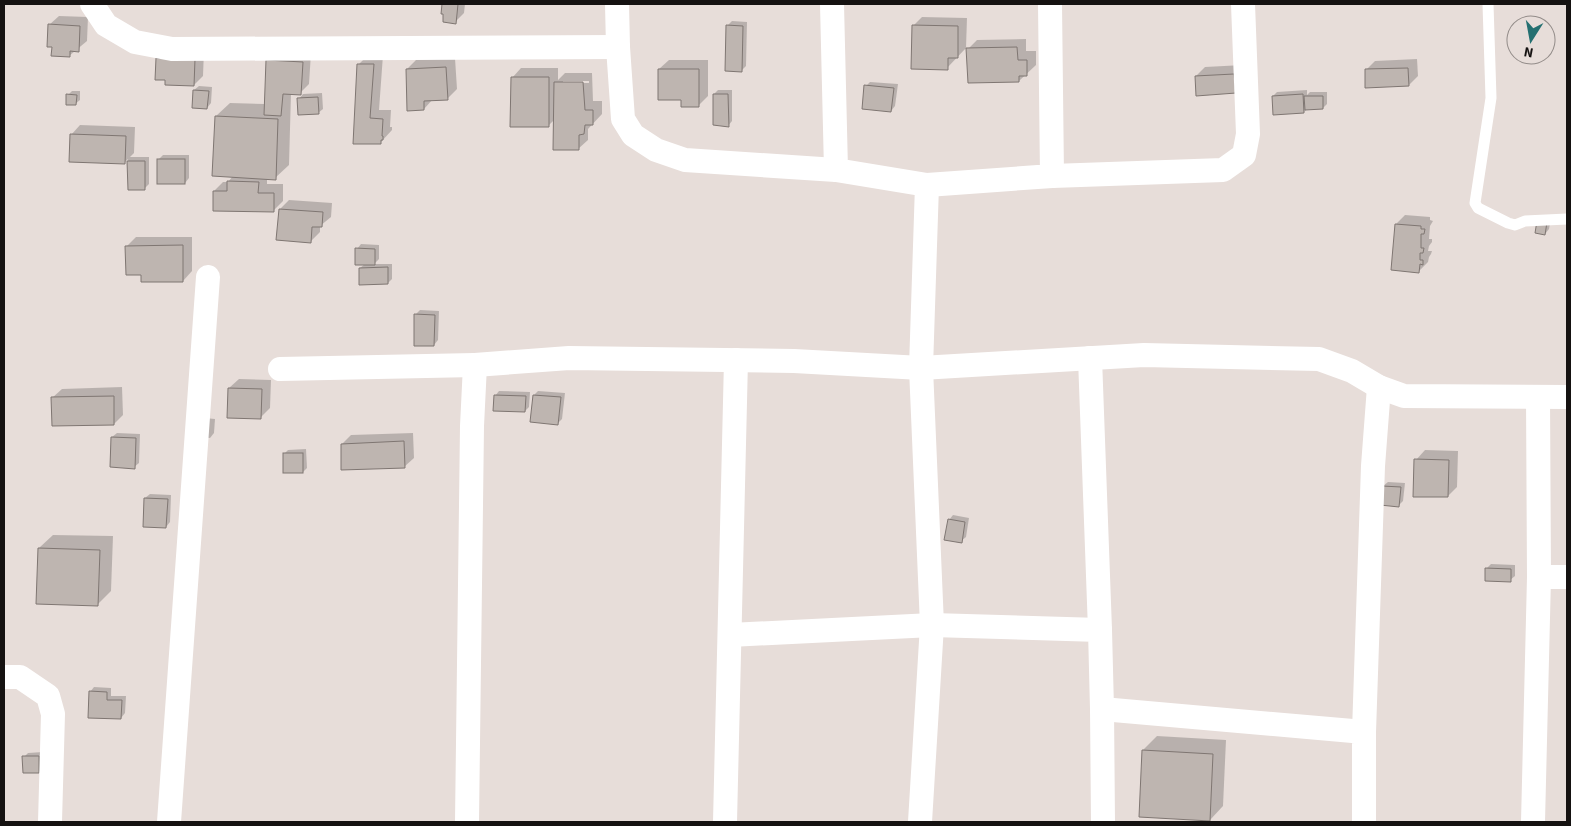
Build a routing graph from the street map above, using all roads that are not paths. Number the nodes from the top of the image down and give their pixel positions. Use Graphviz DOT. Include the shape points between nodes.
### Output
graph roads {
  1 [pos="92,4"];
  2 [pos="617,4"];
  3 [pos="832,4"];
  4 [pos="1050,4"];
  5 [pos="1243,4"];
  6 [pos="1488,4"];
  7 [pos="618,47"];
  8 [pos="836,170"];
  9 [pos="1052,176"];
  10 [pos="927,185"];
  11 [pos="1567,219"];
  12 [pos="208,277"];
  13 [pos="1090,358"];
  14 [pos="736,360"];
  15 [pos="475,365"];
  16 [pos="280,368"];
  17 [pos="921,368"];
  18 [pos="1379,387"];
  19 [pos="1538,397"];
  20 [pos="1567,397"];
  21 [pos="1539,577"];
  22 [pos="1567,577"];
  23 [pos="932,625"];
  24 [pos="1100,630"];
  25 [pos="730,635"];
  26 [pos="4,677"];
  27 [pos="1102,709"];
  28 [pos="1364,732"];
  29 [pos="50,822"];
  30 [pos="170,822"];
  31 [pos="467,822"];
  32 [pos="726,822"];
  33 [pos="920,822"];
  34 [pos="1103,822"];
  35 [pos="1364,822"];
  36 [pos="1533,822"];
  1 -- 7 [label="street" via="106,25 136,42 172,49"];
  2 -- 7 [label="street"];
  3 -- 8 [label="street"];
  4 -- 9 [label="street"];
  5 -- 9 [label="street" via="1248,134 1244,155 1223,170"];
  6 -- 11 [label="lane" via="1491,98 1475,203 1478,208 1515,225 1525,221"];
  7 -- 8 [label="street" via="623,119 633,135 656,150 685,160"];
  8 -- 10 [label="street"];
  9 -- 10 [label="street"];
  10 -- 17 [label="street"];
  12 -- 30 [label="street"];
  13 -- 17 [label="street"];
  13 -- 18 [label="street" via="1144,355 1319,359 1352,371"];
  13 -- 24 [label="street"];
  14 -- 15 [label="street" via="569,358"];
  14 -- 17 [label="street"];
  14 -- 25 [label="street"];
  15 -- 16 [label="street"];
  15 -- 31 [label="street"];
  17 -- 23 [label="street"];
  18 -- 19 [label="street" via="1404,396"];
  18 -- 28 [label="street" via="1373,466"];
  19 -- 20 [label="street"];
  19 -- 21 [label="street"];
  21 -- 22 [label="street"];
  21 -- 36 [label="street"];
  23 -- 24 [label="street"];
  23 -- 25 [label="street"];
  23 -- 33 [label="street"];
  24 -- 27 [label="street"];
  25 -- 32 [label="street"];
  26 -- 29 [label="street" via="20,677 48,696 53,714"];
  27 -- 28 [label="street"];
  27 -- 34 [label="street"];
  28 -- 35 [label="street"];
}
